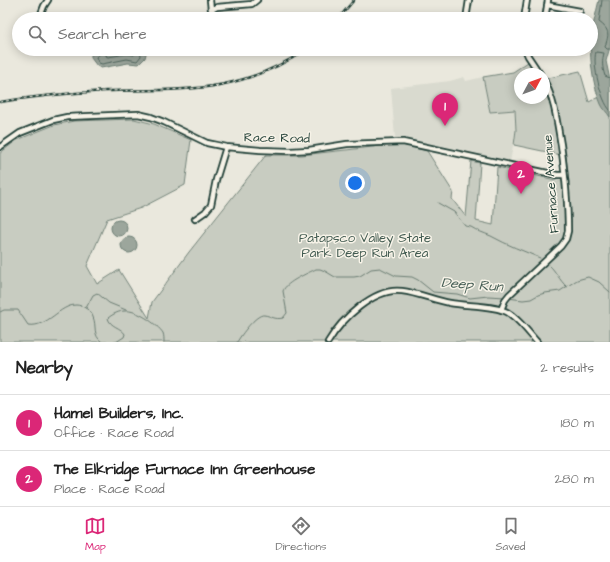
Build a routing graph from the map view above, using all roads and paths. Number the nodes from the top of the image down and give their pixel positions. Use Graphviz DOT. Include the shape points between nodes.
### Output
graph roads {
  1 [pos="48,0"];
  2 [pos="210,0"];
  3 [pos="257,0"];
  4 [pos="469,0"];
  5 [pos="527,0"];
  6 [pos="548,2"];
  7 [pos="580,11"];
  8 [pos="42,12"];
  9 [pos="467,12"];
  10 [pos="525,12"];
  11 [pos="547,12"];
  12 [pos="528,56"];
  13 [pos="536,68"];
  14 [pos="550,93"];
  15 [pos="0,147"];
  16 [pos="226,147"];
  17 [pos="564,175"];
  18 [pos="195,219"];
  19 [pos="502,310"];
  20 [pos="328,342"];
  21 [pos="537,342"];
  1 -- 8 [label="street"];
  2 -- 3 [label="street" via="211,10 217,7 252,4"];
  4 -- 9 [label="street"];
  5 -- 10 [label="street"];
  6 -- 7 [label="street"];
  6 -- 11 [label="street"];
  12 -- 13 [label="street"];
  14 -- 17 [label="street, Furnace Avenue" via="555,107"];
  15 -- 16 [label="street, Race Road" via="20,133 53,120 129,114 157,119 199,140"];
  16 -- 17 [label="street, Race Road" via="290,151 347,144 403,142"];
  16 -- 18 [label="street" via="211,205"];
  17 -- 19 [label="street, Furnace Avenue" via="568,226 566,239 509,295"];
  19 -- 20 [label="street" via="443,302 403,291 391,291 377,296 352,313 341,323"];
  19 -- 21 [label="street" via="512,316"];
}
